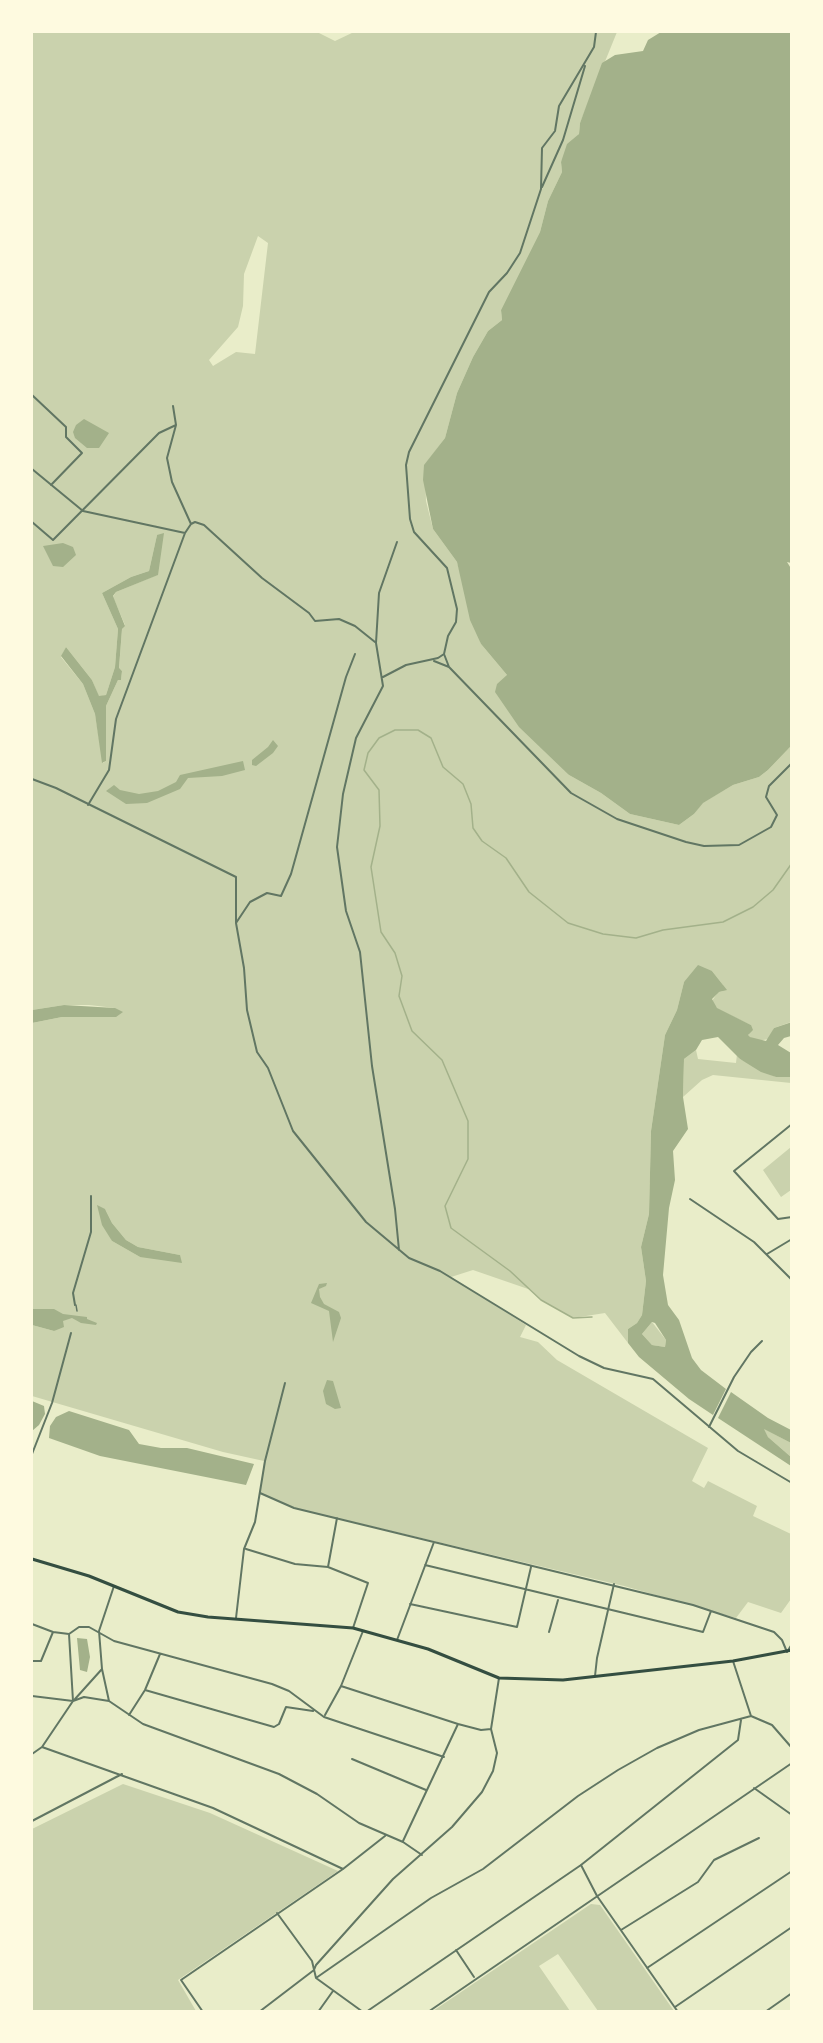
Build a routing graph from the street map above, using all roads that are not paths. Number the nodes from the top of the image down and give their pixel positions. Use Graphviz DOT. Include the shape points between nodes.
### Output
graph roads {
  1 [pos="596,32"];
  2 [pos="586,63"];
  3 [pos="541,189"];
  4 [pos="32,394"];
  5 [pos="173,406"];
  6 [pos="176,425"];
  7 [pos="32,469"];
  8 [pos="51,485"];
  9 [pos="83,512"];
  10 [pos="32,522"];
  11 [pos="191,524"];
  12 [pos="185,533"];
  13 [pos="397,542"];
  14 [pos="376,643"];
  15 [pos="355,654"];
  16 [pos="444,654"];
  17 [pos="433,661"];
  18 [pos="449,668"];
  19 [pos="383,677"];
  20 [pos="792,763"];
  21 [pos="32,778"];
  22 [pos="88,805"];
  23 [pos="236,923"];
  24 [pos="792,1124"];
  25 [pos="91,1196"];
  26 [pos="690,1199"];
  27 [pos="792,1217"];
  28 [pos="792,1239"];
  29 [pos="399,1250"];
  30 [pos="767,1254"];
  31 [pos="792,1280"];
  32 [pos="75,1305"];
  33 [pos="77,1311"];
  34 [pos="71,1333"];
  35 [pos="762,1341"];
  36 [pos="285,1383"];
  37 [pos="709,1427"];
  38 [pos="32,1454"];
  39 [pos="792,1483"];
  40 [pos="260,1493"];
  41 [pos="337,1518"];
  42 [pos="435,1542"];
  43 [pos="244,1549"];
  44 [pos="32,1559"];
  45 [pos="425,1565"];
  46 [pos="531,1566"];
  47 [pos="328,1567"];
  48 [pos="614,1584"];
  49 [pos="114,1586"];
  50 [pos="525,1591"];
  51 [pos="558,1599"];
  52 [pos="410,1604"];
  53 [pos="607,1611"];
  54 [pos="711,1611"];
  55 [pos="236,1618"];
  56 [pos="32,1624"];
  57 [pos="353,1628"];
  58 [pos="363,1630"];
  59 [pos="99,1631"];
  60 [pos="53,1632"];
  61 [pos="549,1632"];
  62 [pos="69,1634"];
  63 [pos="397,1640"];
  64 [pos="792,1644"];
  65 [pos="790,1651"];
  66 [pos="160,1654"];
  67 [pos="32,1661"];
  68 [pos="733,1661"];
  69 [pos="102,1669"];
  70 [pos="595,1676"];
  71 [pos="499,1678"];
  72 [pos="341,1686"];
  73 [pos="145,1690"];
  74 [pos="32,1696"];
  75 [pos="73,1701"];
  76 [pos="109,1701"];
  77 [pos="313,1711"];
  78 [pos="129,1715"];
  79 [pos="751,1716"];
  80 [pos="324,1717"];
  81 [pos="741,1720"];
  82 [pos="458,1724"];
  83 [pos="491,1729"];
  84 [pos="42,1747"];
  85 [pos="792,1748"];
  86 [pos="32,1753"];
  87 [pos="444,1757"];
  88 [pos="352,1759"];
  89 [pos="792,1763"];
  90 [pos="122,1774"];
  91 [pos="754,1788"];
  92 [pos="426,1790"];
  93 [pos="792,1815"];
  94 [pos="32,1821"];
  95 [pos="385,1836"];
  96 [pos="759,1838"];
  97 [pos="403,1842"];
  98 [pos="422,1855"];
  99 [pos="581,1865"];
  100 [pos="343,1869"];
  101 [pos="792,1871"];
  102 [pos="597,1896"];
  103 [pos="277,1913"];
  104 [pos="792,1927"];
  105 [pos="620,1930"];
  106 [pos="456,1950"];
  107 [pos="647,1968"];
  108 [pos="314,1970"];
  109 [pos="316,1978"];
  110 [pos="475,1978"];
  111 [pos="333,1990"];
  112 [pos="792,1993"];
  113 [pos="675,2007"];
  114 [pos="203,2012"];
  115 [pos="260,2012"];
  116 [pos="318,2012"];
  117 [pos="364,2012"];
  118 [pos="428,2012"];
  119 [pos="678,2012"];
  120 [pos="765,2012"];
  1 -- 2 [label="street"];
  2 -- 3 [label="street" via="563,140"];
  2 -- 3 [label="street" via="560,106 555,131 542,148"];
  3 -- 16 [label="street" via="520,253 489,292 409,452 406,472 412,526 447,568 457,609"];
  4 -- 8 [label="street" via="66,427 66,437 82,453"];
  5 -- 6 [label="street"];
  6 -- 9 [label="street" via="159,434"];
  6 -- 11 [label="street" via="167,458 172,482"];
  7 -- 8 [label="street"];
  8 -- 9 [label="street"];
  9 -- 10 [label="street" via="53,540"];
  9 -- 12 [label="street"];
  11 -- 12 [label="street"];
  11 -- 14 [label="street" via="204,525 315,621 339,619"];
  12 -- 22 [label="street" via="117,715 110,770"];
  13 -- 14 [label="street" via="379,593"];
  14 -- 19 [label="street"];
  15 -- 23 [label="street" via="291,874 281,896 267,892 250,902"];
  16 -- 17 [label="street"];
  16 -- 18 [label="street"];
  17 -- 18 [label="street"];
  17 -- 19 [label="street" via="406,665"];
  18 -- 20 [label="street" via="570,793 617,819 686,842 714,847 739,845 771,827 777,815 766,798 769,786"];
  19 -- 29 [label="street" via="378,698 356,738 343,794 337,848 346,911 362,962 372,1066"];
  21 -- 22 [label="street"];
  22 -- 23 [label="street" via="236,877"];
  23 -- 29 [label="street" via="247,1010 257,1052 268,1068 293,1131 366,1222"];
  24 -- 27 [label="street" via="734,1171 778,1219"];
  25 -- 32 [label="street" via="91,1232 74,1293"];
  26 -- 30 [label="street"];
  28 -- 30 [label="street"];
  29 -- 37 [label="street" via="579,1356 604,1368 653,1379"];
  30 -- 31 [label="street"];
  32 -- 33 [label="street"];
  34 -- 38 [label="street" via="52,1403"];
  35 -- 37 [label="street" via="734,1377"];
  36 -- 40 [label="street"];
  37 -- 39 [label="street"];
  40 -- 41 [label="street" via="294,1508"];
  40 -- 43 [label="street" via="255,1522"];
  41 -- 42 [label="street"];
  41 -- 47 [label="street"];
  42 -- 45 [label="street"];
  42 -- 46 [label="street"];
  43 -- 47 [label="street" via="295,1564"];
  43 -- 55 [label="street"];
  44 -- 49 [label="main road"];
  45 -- 50 [label="street"];
  45 -- 52 [label="street"];
  46 -- 48 [label="street"];
  46 -- 50 [label="street"];
  47 -- 57 [label="street" via="368,1583"];
  48 -- 53 [label="street"];
  48 -- 54 [label="street"];
  49 -- 55 [label="main road" via="178,1612"];
  49 -- 59 [label="street"];
  50 -- 51 [label="street"];
  50 -- 52 [label="street" via="517,1627"];
  51 -- 53 [label="street"];
  51 -- 61 [label="street"];
  52 -- 63 [label="street"];
  53 -- 54 [label="street" via="703,1632"];
  53 -- 70 [label="street"];
  54 -- 65 [label="street" via="774,1632"];
  55 -- 57 [label="main road"];
  56 -- 60 [label="street"];
  57 -- 58 [label="main road"];
  58 -- 63 [label="main road"];
  58 -- 72 [label="street"];
  59 -- 62 [label="street" via="79,1627"];
  59 -- 66 [label="street" via="114,1641"];
  59 -- 69 [label="street"];
  60 -- 62 [label="street"];
  60 -- 67 [label="street" via="41,1661"];
  62 -- 75 [label="street"];
  63 -- 71 [label="main road"];
  64 -- 65 [label="street"];
  65 -- 68 [label="main road"];
  66 -- 73 [label="street"];
  66 -- 77 [label="street" via="289,1691"];
  68 -- 70 [label="main road"];
  68 -- 79 [label="street"];
  69 -- 75 [label="street"];
  69 -- 76 [label="street"];
  70 -- 71 [label="main road" via="563,1680"];
  71 -- 83 [label="street"];
  72 -- 80 [label="street"];
  72 -- 82 [label="street"];
  73 -- 77 [label="street" via="274,1727 279,1725 286,1707"];
  73 -- 78 [label="street"];
  74 -- 75 [label="street"];
  75 -- 76 [label="street" via="84,1697"];
  75 -- 84 [label="street"];
  76 -- 78 [label="street"];
  77 -- 80 [label="street"];
  78 -- 95 [label="street" via="143,1724 279,1774"];
  79 -- 81 [label="street"];
  79 -- 85 [label="street" via="772,1725"];
  80 -- 87 [label="street"];
  81 -- 99 [label="street" via="738,1740"];
  81 -- 109 [label="street" via="699,1730 618,1770 483,1869 431,1898"];
  82 -- 83 [label="street"];
  82 -- 87 [label="street"];
  83 -- 98 [label="street" via="497,1753 482,1792"];
  84 -- 86 [label="street"];
  84 -- 90 [label="street"];
  87 -- 92 [label="street"];
  88 -- 92 [label="street"];
  89 -- 91 [label="street"];
  90 -- 94 [label="street"];
  90 -- 100 [label="street" via="213,1808"];
  91 -- 93 [label="street"];
  91 -- 102 [label="street"];
  92 -- 97 [label="street"];
  95 -- 97 [label="street"];
  95 -- 100 [label="street"];
  96 -- 105 [label="street" via="714,1860 698,1882"];
  97 -- 98 [label="street"];
  98 -- 108 [label="street" via="393,1880"];
  99 -- 102 [label="street"];
  99 -- 106 [label="street"];
  100 -- 103 [label="street"];
  101 -- 107 [label="street"];
  102 -- 105 [label="street"];
  102 -- 110 [label="street"];
  103 -- 108 [label="street" via="312,1961"];
  103 -- 114 [label="street" via="181,1980"];
  104 -- 113 [label="street"];
  105 -- 107 [label="street"];
  106 -- 110 [label="street"];
  106 -- 117 [label="street"];
  107 -- 113 [label="street"];
  108 -- 109 [label="street"];
  108 -- 115 [label="street"];
  109 -- 111 [label="street"];
  110 -- 118 [label="street"];
  111 -- 116 [label="street"];
  111 -- 117 [label="street"];
  112 -- 120 [label="street"];
  113 -- 119 [label="street"];
}
